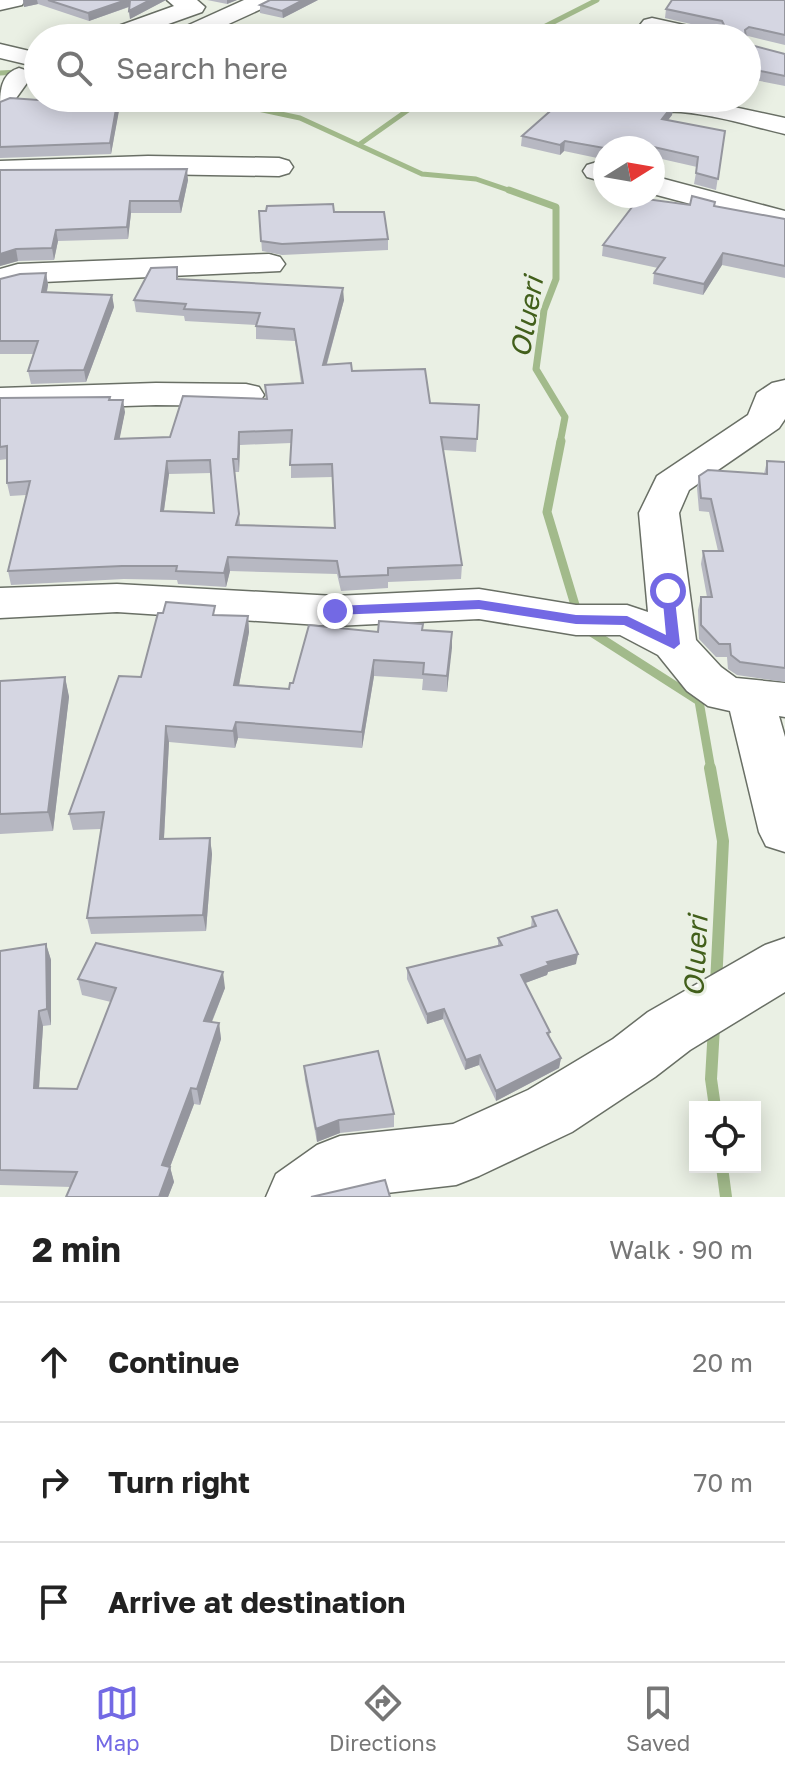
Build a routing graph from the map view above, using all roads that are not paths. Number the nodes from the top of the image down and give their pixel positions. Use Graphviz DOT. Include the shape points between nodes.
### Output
graph roads {
  1 [pos="14,0"];
  2 [pos="178,0"];
  3 [pos="262,0"];
  4 [pos="0,3"];
  5 [pos="146,24"];
  6 [pos="210,24"];
  7 [pos="0,51"];
  8 [pos="24,65"];
  9 [pos="24,74"];
  10 [pos="0,102"];
  11 [pos="717,112"];
  12 [pos="785,126"];
  13 [pos="279,167"];
  14 [pos="0,170"];
  15 [pos="665,188"];
  16 [pos="785,220"];
  17 [pos="269,264"];
  18 [pos="0,280"];
  19 [pos="785,391"];
  20 [pos="246,395"];
  21 [pos="0,399"];
  22 [pos="0,603"];
  23 [pos="674,644"];
  24 [pos="768,698"];
  25 [pos="785,832"];
  26 [pos="785,962"];
  27 [pos="299,1197"];
  1 -- 4 [label="street"];
  2 -- 5 [label="street" via="194,7"];
  3 -- 6 [label="street"];
  7 -- 8 [label="street"];
  9 -- 10 [label="street"];
  11 -- 12 [label="street"];
  13 -- 14 [label="street"];
  15 -- 16 [label="street"];
  17 -- 18 [label="street" via="97,269"];
  19 -- 23 [label="street" via="770,401 766,420 671,484 659,513"];
  20 -- 21 [label="street"];
  22 -- 23 [label="street" via="117,598 335,611 479,604 576,620 627,620"];
  23 -- 24 [label="street" via="725,694"];
  24 -- 25 [label="street"];
  26 -- 27 [label="street" via="550,1111 456,1154 340,1167"];
}
